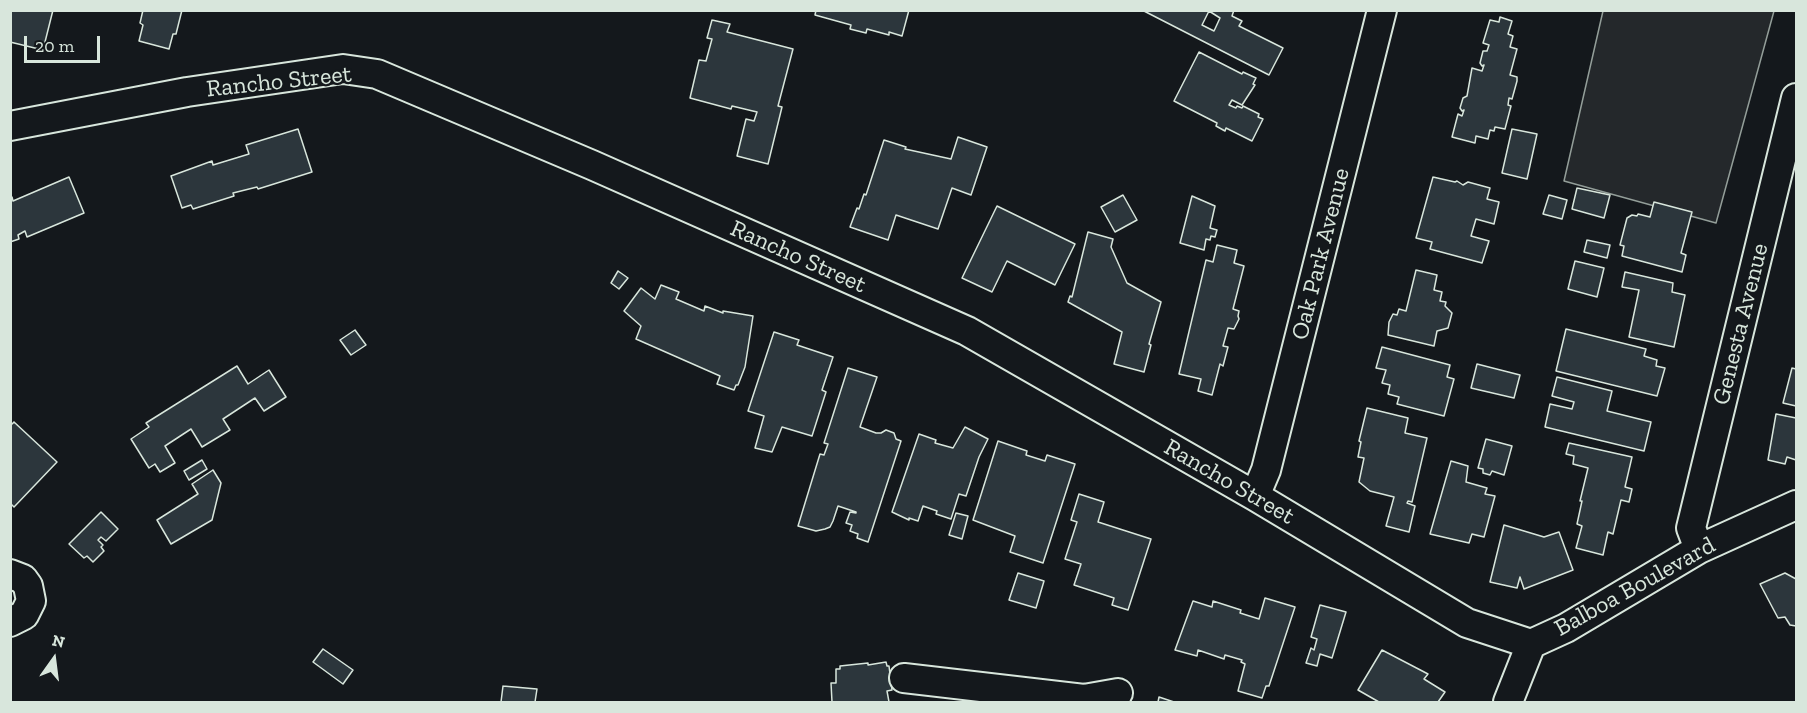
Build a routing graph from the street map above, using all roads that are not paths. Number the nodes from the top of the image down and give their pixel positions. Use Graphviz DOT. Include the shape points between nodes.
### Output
graph roads {
  1 [pos="1382,10"];
  2 [pos="1797,98"];
  3 [pos="10,126"];
  4 [pos="1255,496"];
  5 [pos="1797,505"];
  6 [pos="1699,549"];
  7 [pos="10,574"];
  8 [pos="10,622"];
  9 [pos="1531,644"];
  10 [pos="904,678"];
  11 [pos="1118,693"];
  12 [pos="1508,702"];
  1 -- 4 [label="street, Oak Park Avenue" via="1266,470"];
  2 -- 6 [label="street, Genesta Avenue" via="1691,528"];
  3 -- 4 [label="street, Rancho Street" via="187,92 343,69 377,74 967,331"];
  4 -- 9 [label="street, Rancho Street" via="1467,623"];
  5 -- 6 [label="street, Balboa Boulevard"];
  6 -- 9 [label="street, Balboa Boulevard" via="1566,628"];
  7 -- 8 [label="street" via="23,579 31,601 24,615"];
  9 -- 12 [label="street, Balboa Boulevard"];
  10 -- 11 [label="street" via="1084,699"];
}
